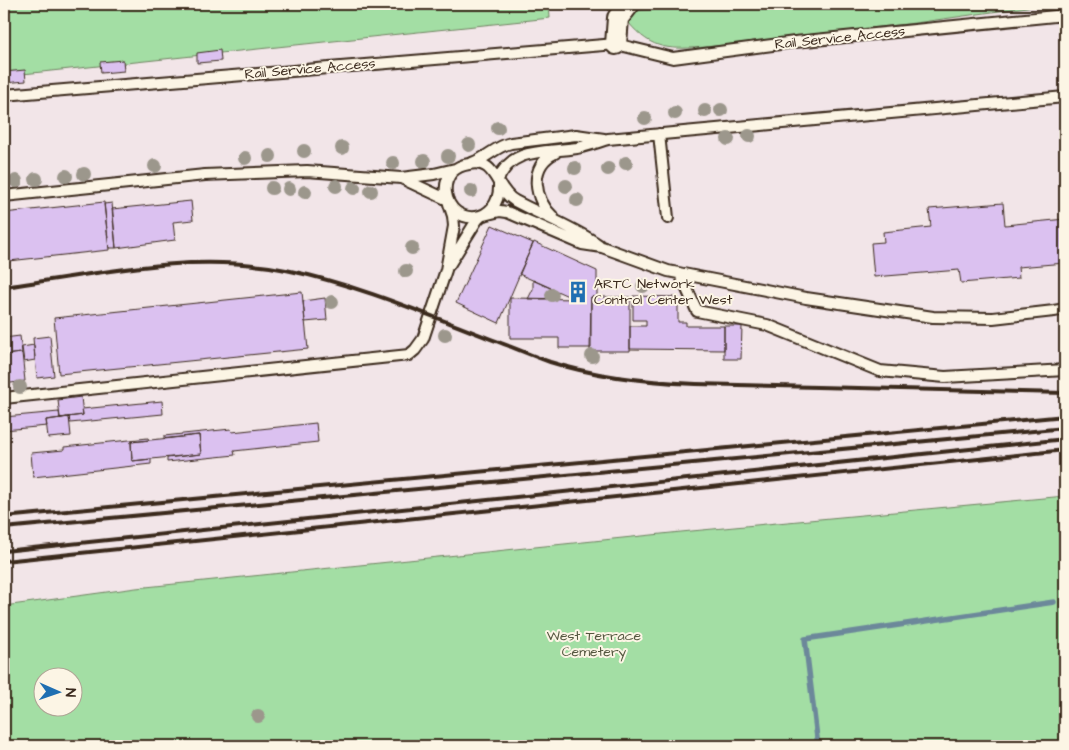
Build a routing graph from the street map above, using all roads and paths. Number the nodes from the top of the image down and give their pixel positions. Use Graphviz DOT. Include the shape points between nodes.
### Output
graph roads {
  1 [pos="629,4"];
  2 [pos="1065,15"];
  3 [pos="616,44"];
  4 [pos="4,95"];
  5 [pos="1065,97"];
  6 [pos="659,134"];
  7 [pos="608,139"];
  8 [pos="561,150"];
  9 [pos="472,163"];
  10 [pos="455,169"];
  11 [pos="401,178"];
  12 [pos="499,182"];
  13 [pos="4,196"];
  14 [pos="448,202"];
  15 [pos="482,215"];
  16 [pos="668,218"];
  17 [pos="563,224"];
  18 [pos="602,247"];
  19 [pos="446,270"];
  20 [pos="680,274"];
  21 [pos="1065,308"];
  22 [pos="1065,370"];
  23 [pos="4,398"];
  1 -- 3 [label="street" via="618,18"];
  2 -- 3 [label="lane, Rail Service Access" via="795,42 673,58"];
  3 -- 4 [label="lane, Rail Service Access"];
  5 -- 6 [label="lane"];
  6 -- 7 [label="lane"];
  6 -- 16 [label="lane"];
  7 -- 8 [label="lane"];
  7 -- 9 [label="lane" via="576,135 511,143"];
  8 -- 12 [label="lane" via="519,156 502,170"];
  8 -- 17 [label="lane" via="541,164 536,180 544,208"];
  9 -- 10 [label="lane"];
  9 -- 12 [label="lane" via="485,166"];
  10 -- 11 [label="lane"];
  10 -- 14 [label="lane" via="446,183"];
  11 -- 13 [label="lane" via="307,171 205,175"];
  11 -- 14 [label="lane"];
  12 -- 15 [label="lane" via="497,202 492,210"];
  12 -- 17 [label="lane" via="513,200"];
  14 -- 15 [label="lane" via="463,215"];
  14 -- 19 [label="lane" via="454,226"];
  15 -- 18 [label="lane" via="507,212 582,244"];
  15 -- 19 [label="lane"];
  17 -- 18 [label="lane"];
  18 -- 20 [label="lane"];
  19 -- 23 [label="lane" via="424,338 408,355"];
  20 -- 21 [label="lane" via="806,298 933,316 993,318"];
  20 -- 22 [label="lane" via="696,311 767,325 880,371 946,377"];
}
